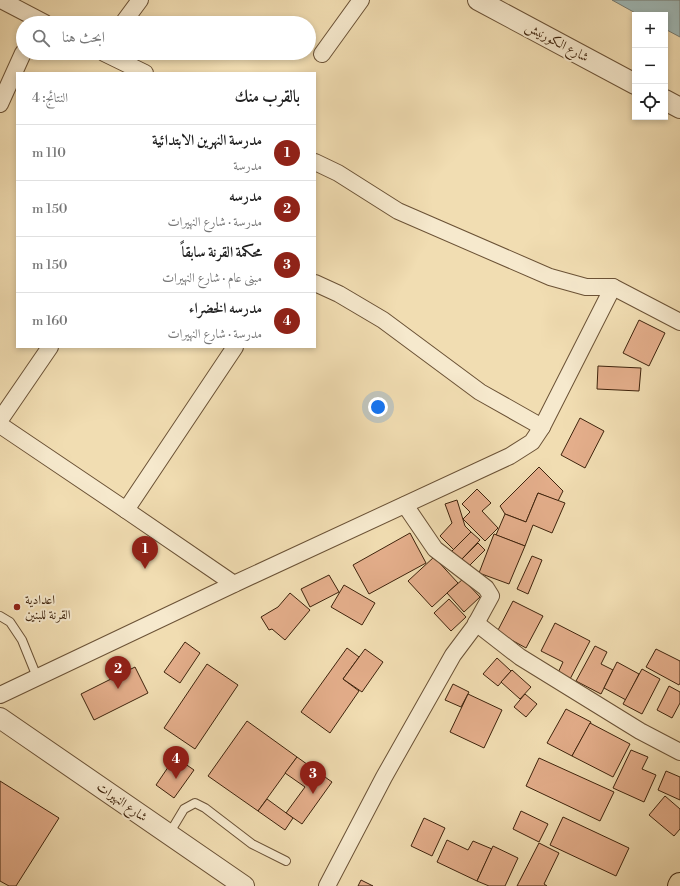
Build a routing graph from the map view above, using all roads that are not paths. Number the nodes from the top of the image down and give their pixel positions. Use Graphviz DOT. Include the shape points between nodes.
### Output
graph roads {
  1 [pos="0,0"];
  2 [pos="140,0"];
  3 [pos="361,0"];
  4 [pos="478,0"];
  5 [pos="29,16"];
  6 [pos="128,16"];
  7 [pos="322,54"];
  8 [pos="20,60"];
  9 [pos="118,60"];
  10 [pos="143,72"];
  11 [pos="632,82"];
  12 [pos="668,102"];
  13 [pos="0,104"];
  14 [pos="680,108"];
  15 [pos="316,162"];
  16 [pos="316,283"];
  17 [pos="613,287"];
  18 [pos="680,322"];
  19 [pos="49,348"];
  20 [pos="234,348"];
  21 [pos="0,420"];
  22 [pos="0,425"];
  23 [pos="542,427"];
  24 [pos="405,505"];
  25 [pos="126,510"];
  26 [pos="234,584"];
  27 [pos="0,616"];
  28 [pos="476,623"];
  29 [pos="37,677"];
  30 [pos="0,695"];
  31 [pos="0,718"];
  32 [pos="680,752"];
  33 [pos="168,835"];
  34 [pos="286,861"];
  35 [pos="244,886"];
  36 [pos="327,886"];
  1 -- 5 [label="street"];
  2 -- 6 [label="street"];
  3 -- 7 [label="street"];
  4 -- 11 [label="street, شارع الكورنيش"];
  8 -- 13 [label="street"];
  9 -- 10 [label="street"];
  12 -- 14 [label="street"];
  15 -- 17 [label="street" via="338,173 398,211 550,277 586,286"];
  16 -- 23 [label="street" via="384,320 480,392"];
  17 -- 18 [label="street"];
  17 -- 23 [label="street"];
  19 -- 21 [label="street"];
  20 -- 25 [label="street"];
  22 -- 25 [label="street"];
  23 -- 24 [label="street" via="532,442 510,456"];
  24 -- 26 [label="street"];
  24 -- 28 [label="street" via="435,549 486,588 491,596"];
  25 -- 26 [label="street"];
  26 -- 29 [label="street"];
  27 -- 29 [label="lane" via="10,622 22,640"];
  28 -- 32 [label="street" via="520,657 640,731"];
  28 -- 36 [label="street" via="453,655 384,777"];
  29 -- 30 [label="street"];
  31 -- 33 [label="street, شارع النهيرات"];
  33 -- 34 [label="lane" via="184,809 195,803 252,844"];
  33 -- 35 [label="street, شارع النهيرات"];
}
